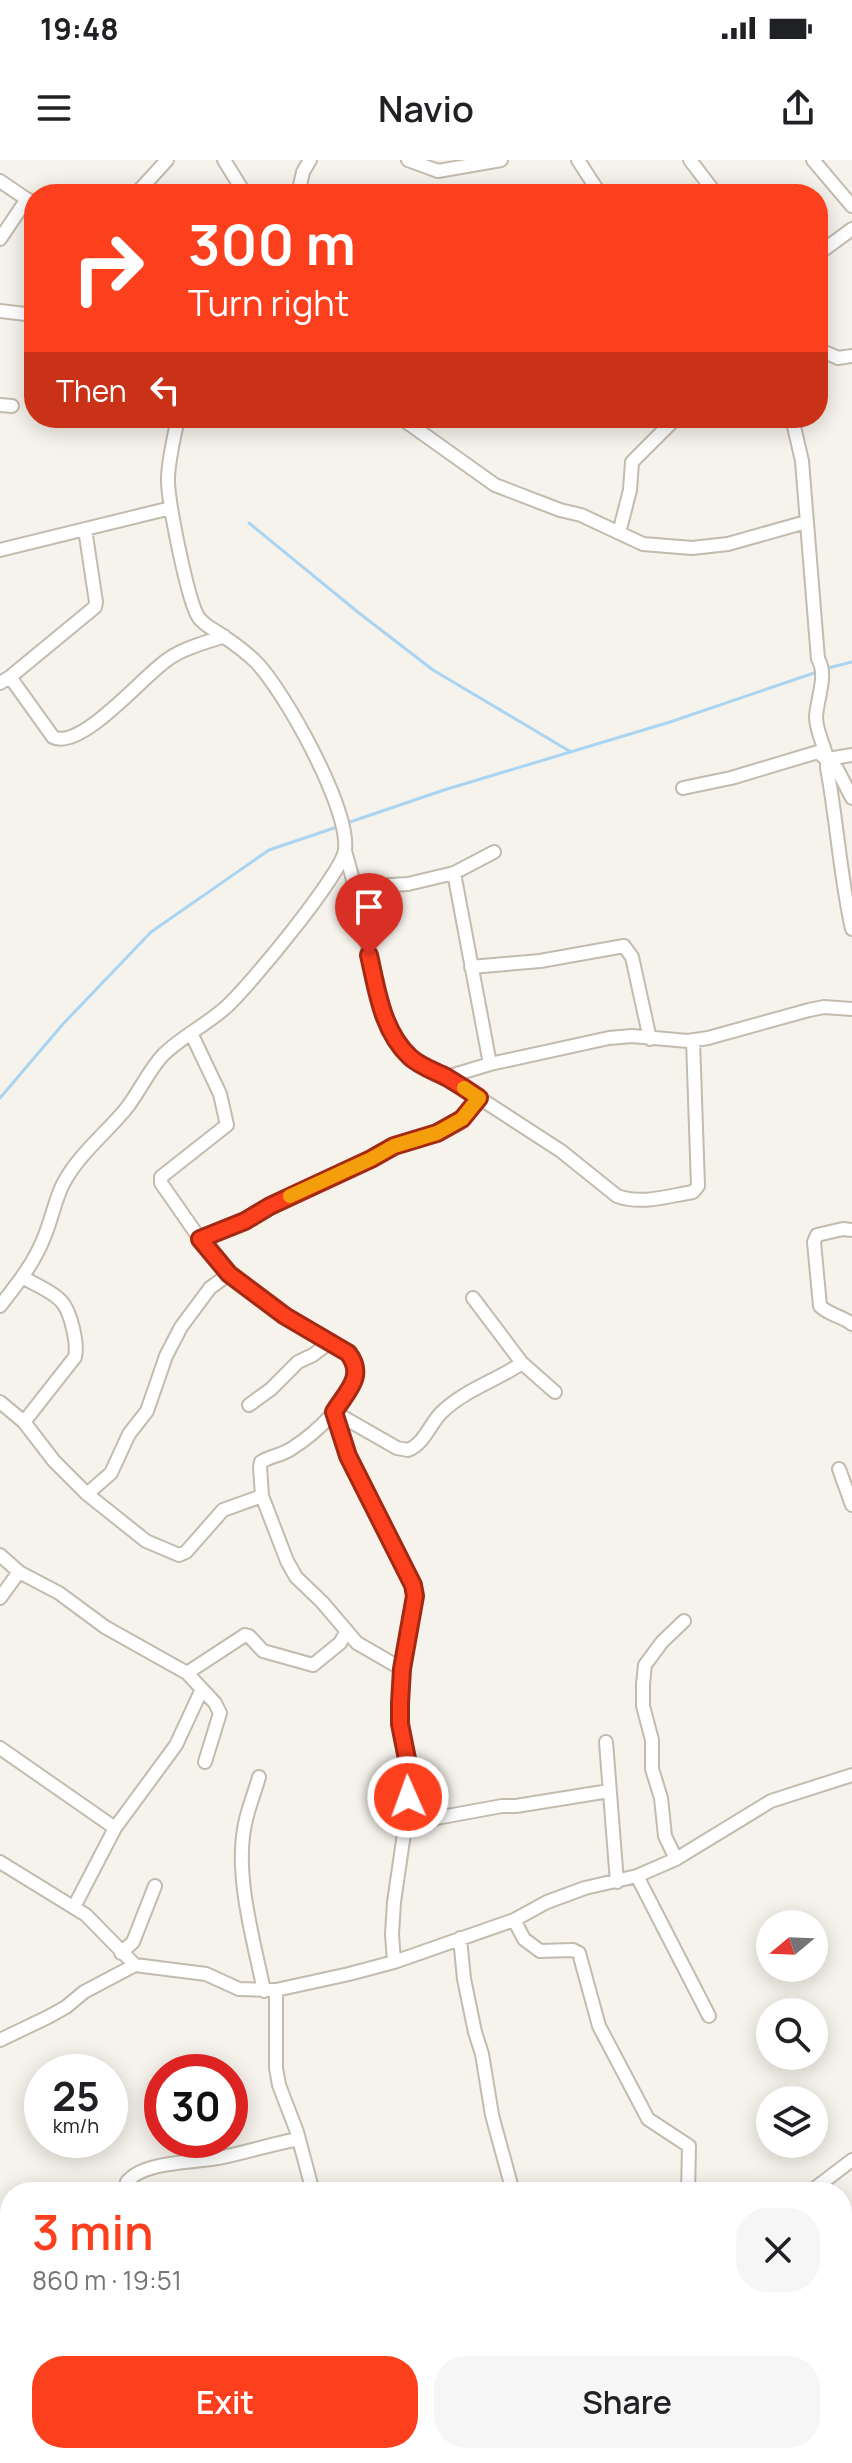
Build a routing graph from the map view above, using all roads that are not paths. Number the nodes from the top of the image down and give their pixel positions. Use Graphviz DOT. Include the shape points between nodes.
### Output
graph roads {
  1 [pos="167,160"];
  2 [pos="224,160"];
  3 [pos="310,160"];
  4 [pos="408,160"];
  5 [pos="501,160"];
  6 [pos="578,160"];
  7 [pos="690,160"];
  8 [pos="813,160"];
  9 [pos="0,181"];
  10 [pos="145,184"];
  11 [pos="239,184"];
  12 [pos="300,184"];
  13 [pos="594,184"];
  14 [pos="706,184"];
  15 [pos="24,196"];
  16 [pos="852,206"];
  17 [pos="24,210"];
  18 [pos="852,229"];
  19 [pos="0,239"];
  20 [pos="828,247"];
  21 [pos="0,311"];
  22 [pos="24,314"];
  23 [pos="828,354"];
  24 [pos="852,356"];
  25 [pos="176,428"];
  26 [pos="415,428"];
  27 [pos="666,428"];
  28 [pos="794,428"];
  29 [pos="171,508"];
  30 [pos="806,522"];
  31 [pos="85,529"];
  32 [pos="619,533"];
  33 [pos="0,550"];
  34 [pos="224,636"];
  35 [pos="5,680"];
  36 [pos="852,755"];
  37 [pos="828,759"];
  38 [pos="683,788"];
  39 [pos="852,798"];
  40 [pos="345,851"];
  41 [pos="494,852"];
  42 [pos="454,873"];
  43 [pos="355,887"];
  44 [pos="852,929"];
  45 [pos="471,967"];
  46 [pos="852,1009"];
  47 [pos="191,1033"];
  48 [pos="650,1039"];
  49 [pos="693,1040"];
  50 [pos="490,1064"];
  51 [pos="447,1077"];
  52 [pos="479,1098"];
  53 [pos="852,1230"];
  54 [pos="200,1239"];
  55 [pos="229,1274"];
  56 [pos="22,1277"];
  57 [pos="473,1298"];
  58 [pos="0,1306"];
  59 [pos="852,1324"];
  60 [pos="330,1342"];
  61 [pos="522,1363"];
  62 [pos="555,1392"];
  63 [pos="0,1402"];
  64 [pos="249,1405"];
  65 [pos="334,1412"];
  66 [pos="24,1422"];
  67 [pos="839,1469"];
  68 [pos="87,1494"];
  69 [pos="262,1496"];
  70 [pos="852,1505"];
  71 [pos="0,1555"];
  72 [pos="19,1572"];
  73 [pos="0,1598"];
  74 [pos="684,1621"];
  75 [pos="347,1631"];
  76 [pos="402,1669"];
  77 [pos="187,1673"];
  78 [pos="202,1689"];
  79 [pos="606,1742"];
  80 [pos="0,1748"];
  81 [pos="205,1762"];
  82 [pos="852,1775"];
  83 [pos="259,1777"];
  84 [pos="609,1791"];
  85 [pos="406,1820"];
  86 [pos="115,1828"];
  87 [pos="676,1859"];
  88 [pos="0,1862"];
  89 [pos="637,1876"];
  90 [pos="617,1882"];
  91 [pos="155,1886"];
  92 [pos="74,1907"];
  93 [pos="514,1920"];
  94 [pos="460,1938"];
  95 [pos="121,1953"];
  96 [pos="394,1962"];
  97 [pos="135,1965"];
  98 [pos="270,1991"];
  99 [pos="709,2016"];
  100 [pos="0,2040"];
  101 [pos="299,2139"];
  102 [pos="852,2160"];
  103 [pos="127,2182"];
  104 [pos="310,2182"];
  105 [pos="510,2182"];
  106 [pos="688,2182"];
  107 [pos="823,2182"];
  1 -- 10 [label="street"];
  2 -- 11 [label="street"];
  3 -- 12 [label="street"];
  4 -- 5 [label="street" via="438,171"];
  6 -- 13 [label="street"];
  7 -- 14 [label="street"];
  8 -- 16 [label="street"];
  9 -- 15 [label="street"];
  17 -- 19 [label="street"];
  18 -- 20 [label="street"];
  21 -- 22 [label="street"];
  23 -- 24 [label="street"];
  25 -- 29 [label="street" via="168,478"];
  26 -- 32 [label="street" via="495,485"];
  27 -- 32 [label="street" via="632,462"];
  28 -- 30 [label="street"];
  29 -- 31 [label="street"];
  29 -- 34 [label="street" via="197,616"];
  30 -- 32 [label="street" via="728,544 692,548 643,544"];
  30 -- 37 [label="street" via="822,677 816,721"];
  31 -- 33 [label="street"];
  31 -- 35 [label="street" via="95,607"];
  34 -- 35 [label="street" via="167,659 86,729 67,739 53,737"];
  34 -- 40 [label="street" via="260,666 317,759 332,790"];
  36 -- 37 [label="street"];
  37 -- 38 [label="street" via="818,752"];
  37 -- 39 [label="street"];
  37 -- 44 [label="street"];
  40 -- 43 [label="street"];
  40 -- 47 [label="street" via="277,950 234,1000"];
  41 -- 42 [label="street"];
  42 -- 43 [label="street" via="408,884"];
  42 -- 45 [label="street"];
  43 -- 51 [label="street" via="387,1023 410,1058"];
  45 -- 48 [label="street" via="624,946 632,957"];
  45 -- 50 [label="street"];
  46 -- 49 [label="street" via="824,1007"];
  47 -- 54 [label="street" via="220,1094 227,1125 161,1177 161,1183"];
  47 -- 56 [label="street" via="155,1064 65,1181"];
  48 -- 49 [label="street"];
  48 -- 50 [label="street" via="609,1038"];
  49 -- 52 [label="street" via="698,1186 693,1192 647,1201 617,1196 561,1151"];
  50 -- 51 [label="street"];
  51 -- 52 [label="street"];
  52 -- 54 [label="street" via="462,1119 437,1133 394,1146"];
  53 -- 59 [label="street" via="817,1235 814,1242 820,1306"];
  54 -- 55 [label="street"];
  55 -- 60 [label="street"];
  55 -- 68 [label="street" via="210,1288 181,1327 147,1411 129,1434 111,1473"];
  56 -- 58 [label="street"];
  56 -- 66 [label="street" via="61,1301 77,1349"];
  57 -- 61 [label="street"];
  60 -- 64 [label="street"];
  60 -- 65 [label="street" via="348,1353 357,1370"];
  61 -- 62 [label="street"];
  61 -- 65 [label="street" via="457,1400 408,1450"];
  63 -- 66 [label="street"];
  65 -- 69 [label="street" via="288,1451 261,1462"];
  65 -- 76 [label="street" via="348,1456 413,1585"];
  66 -- 68 [label="street"];
  67 -- 70 [label="street"];
  68 -- 69 [label="street" via="146,1541 179,1555 223,1510"];
  69 -- 75 [label="street" via="296,1577"];
  71 -- 72 [label="street"];
  72 -- 73 [label="street"];
  72 -- 77 [label="street"];
  74 -- 87 [label="street" via="645,1665 643,1684 652,1769 665,1836"];
  75 -- 76 [label="street" via="365,1649"];
  75 -- 77 [label="street" via="313,1665 263,1651 245,1635"];
  76 -- 85 [label="street" via="400,1724 410,1774"];
  77 -- 78 [label="street"];
  78 -- 81 [label="street" via="220,1713"];
  78 -- 86 [label="street" via="176,1745"];
  79 -- 84 [label="street"];
  80 -- 86 [label="street"];
  82 -- 87 [label="street" via="771,1801"];
  83 -- 98 [label="street" via="244,1826 245,1892"];
  84 -- 85 [label="street"];
  84 -- 90 [label="street"];
  85 -- 96 [label="street" via="394,1902"];
  86 -- 92 [label="street"];
  87 -- 89 [label="street"];
  88 -- 92 [label="street"];
  89 -- 90 [label="street"];
  89 -- 99 [label="street"];
  90 -- 93 [label="street" via="547,1902"];
  91 -- 95 [label="street" via="133,1942"];
  92 -- 95 [label="street"];
  93 -- 94 [label="street"];
  93 -- 106 [label="street" via="524,1939 540,1951 579,1953 599,2026 648,2119 689,2146"];
  94 -- 96 [label="street"];
  94 -- 105 [label="street" via="492,2115"];
  95 -- 97 [label="street"];
  96 -- 98 [label="street"];
  97 -- 98 [label="street" via="194,1971 239,1989"];
  97 -- 100 [label="street"];
  98 -- 101 [label="street" via="276,2068"];
  101 -- 103 [label="street" via="217,2159 164,2165"];
  101 -- 104 [label="street"];
  102 -- 107 [label="street"];
}
